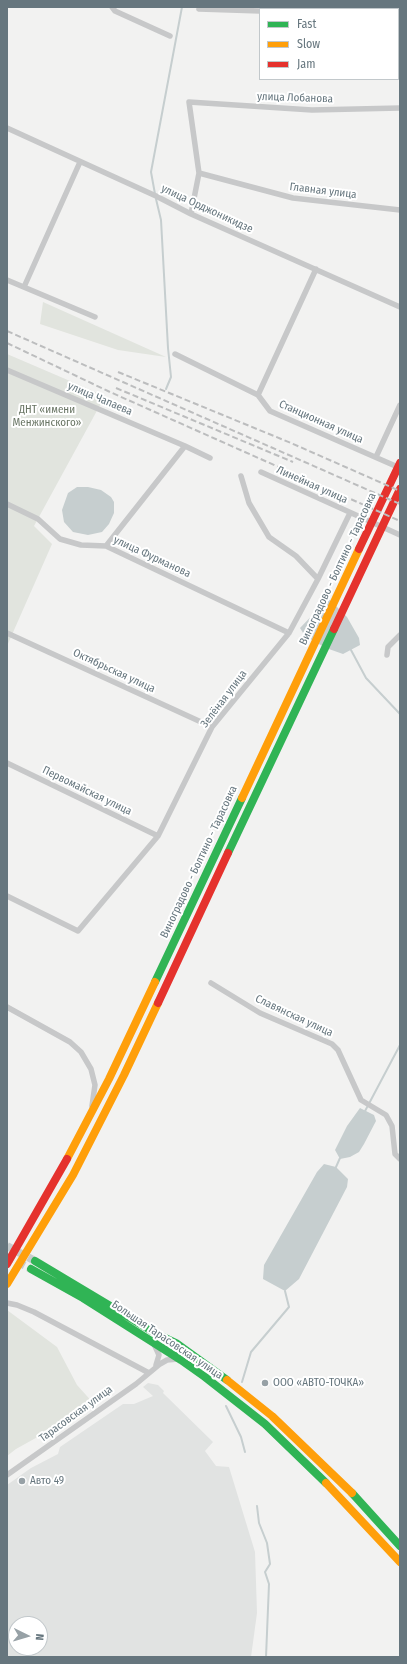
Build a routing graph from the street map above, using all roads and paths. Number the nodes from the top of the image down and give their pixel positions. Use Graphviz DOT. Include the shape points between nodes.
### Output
graph roads {
  1 [pos="112,7"];
  2 [pos="200,8"];
  3 [pos="259,11"];
  4 [pos="170,36"];
  5 [pos="400,108"];
  6 [pos="7,128"];
  7 [pos="80,162"];
  8 [pos="199,173"];
  9 [pos="400,210"];
  10 [pos="190,214"];
  11 [pos="316,270"];
  12 [pos="7,280"];
  13 [pos="24,287"];
  14 [pos="400,308"];
  15 [pos="94,317"];
  16 [pos="175,354"];
  17 [pos="7,370"];
  18 [pos="258,395"];
  19 [pos="400,405"];
  20 [pos="185,446"];
  21 [pos="376,457"];
  22 [pos="210,458"];
  23 [pos="400,464"];
  24 [pos="400,468"];
  25 [pos="260,472"];
  26 [pos="241,476"];
  27 [pos="400,489"];
  28 [pos="7,504"];
  29 [pos="350,513"];
  30 [pos="400,535"];
  31 [pos="106,546"];
  32 [pos="318,579"];
  33 [pos="7,633"];
  34 [pos="289,633"];
  35 [pos="400,635"];
  36 [pos="387,655"];
  37 [pos="212,727"];
  38 [pos="7,763"];
  39 [pos="158,836"];
  40 [pos="7,896"];
  41 [pos="211,983"];
  42 [pos="7,1007"];
  43 [pos="89,1119"];
  44 [pos="400,1159"];
  45 [pos="35,1261"];
  46 [pos="7,1264"];
  47 [pos="31,1269"];
  48 [pos="7,1284"];
  49 [pos="7,1303"];
  50 [pos="154,1343"];
  51 [pos="180,1360"];
  52 [pos="156,1367"];
  53 [pos="149,1373"];
  54 [pos="7,1475"];
  55 [pos="400,1546"];
  56 [pos="400,1562"];
  1 -- 4 [label="street" via="115,11"];
  2 -- 3 [label="street"];
  5 -- 8 [label="street, улица Лобанова" via="312,110 189,102"];
  6 -- 7 [label="street, улица Орджоникидзе"];
  7 -- 10 [label="street, улица Орджоникидзе"];
  7 -- 13 [label="street"];
  8 -- 9 [label="street, Главная улица" via="293,198"];
  8 -- 10 [label="street"];
  10 -- 11 [label="street, улица Орджоникидзе"];
  11 -- 14 [label="street, улица Орджоникидзе"];
  11 -- 18 [label="street"];
  12 -- 13 [label="street"];
  13 -- 15 [label="street"];
  16 -- 18 [label="street, Станционная улица"];
  17 -- 20 [label="street, улица Чапаева"];
  18 -- 21 [label="street, Станционная улица" via="270,411"];
  19 -- 21 [label="street"];
  20 -- 22 [label="street"];
  20 -- 31 [label="street"];
  21 -- 24 [label="street, Станционная улица"];
  23 -- 43 [label="main road, Виноградово - Болтино - Тарасовка"];
  25 -- 29 [label="street, Линейная улица"];
  26 -- 32 [label="street" via="249,503 269,537 296,556"];
  27 -- 48 [label="main road, Виноградово - Болтино - Тарасовка" via="124,1075 73,1175"];
  28 -- 31 [label="street, улица Фурманова" via="38,519 60,539 81,545"];
  29 -- 30 [label="street, Линейная улица"];
  29 -- 32 [label="street, Зелёная улица"];
  31 -- 34 [label="street, улица Фурманова"];
  32 -- 34 [label="street, Зелёная улица"];
  33 -- 37 [label="street, Октябрьская улица"];
  34 -- 37 [label="street, Зелёная улица"];
  35 -- 36 [label="street" via="388,647"];
  37 -- 39 [label="street, Зелёная улица"];
  38 -- 39 [label="street, Первомайская улица"];
  39 -- 40 [label="street, Зелёная улица" via="78,931"];
  41 -- 44 [label="street, Славянская улица" via="260,1013 332,1044 338,1050 361,1100 386,1115 392,1126 395,1154"];
  42 -- 43 [label="street" via="70,1042 81,1052 91,1070 95,1085"];
  43 -- 46 [label="main road, Виноградово - Болтино - Тарасовка"];
  45 -- 55 [label="main road, Большая Тарасовская улица" via="176,1343 205,1363 272,1416 348,1488"];
  47 -- 50 [label="main road, Большая Тарасовская улица"];
  49 -- 53 [label="street" via="34,1312"];
  50 -- 51 [label="main road, Большая Тарасовская улица"];
  50 -- 52 [label="street" via="158,1355"];
  51 -- 52 [label="street, Тарасовская улица" via="167,1360"];
  51 -- 56 [label="main road, Большая Тарасовская улица" via="265,1424 340,1497"];
  52 -- 53 [label="street, Тарасовская улица"];
  53 -- 54 [label="street, Тарасовская улица"];
}
